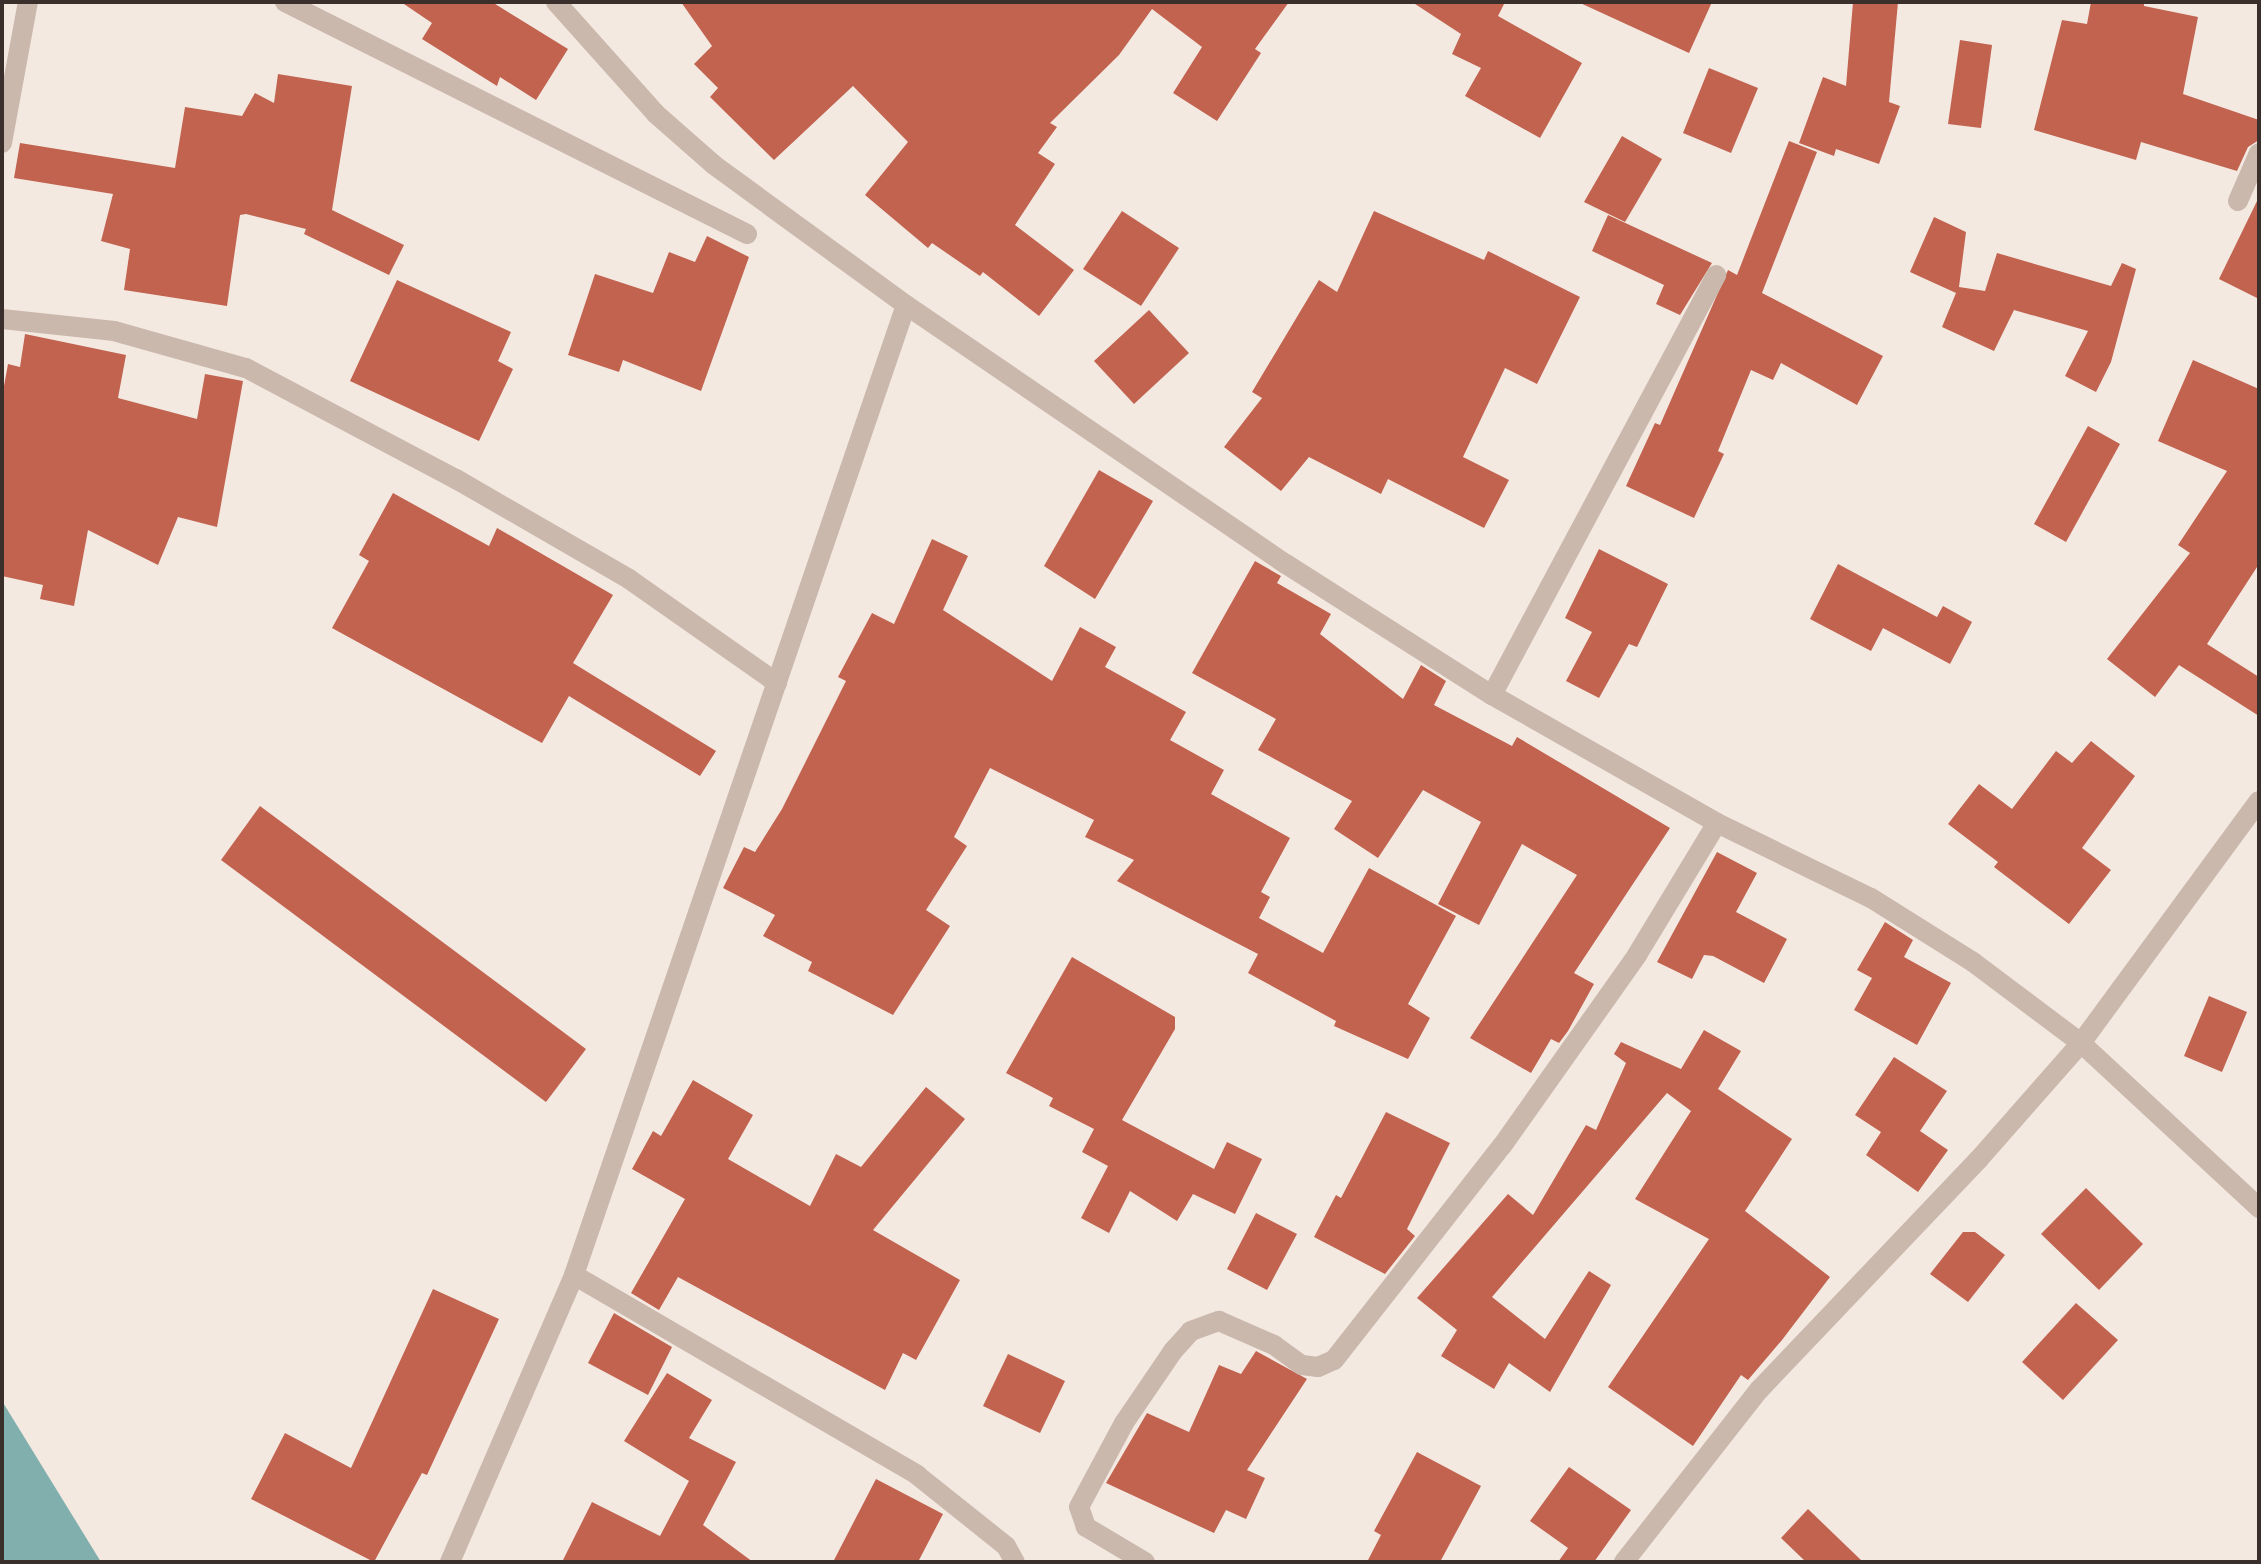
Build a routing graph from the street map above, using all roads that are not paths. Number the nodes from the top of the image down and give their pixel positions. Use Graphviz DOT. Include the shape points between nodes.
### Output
graph roads {
  1 [pos="28,2"];
  2 [pos="285,2"];
  3 [pos="559,3"];
  4 [pos="2,143"];
  5 [pos="2259,153"];
  6 [pos="2238,201"];
  7 [pos="747,234"];
  8 [pos="1716,275"];
  9 [pos="906,305"];
  10 [pos="2,319"];
  11 [pos="777,683"];
  12 [pos="1492,695"];
  13 [pos="2259,801"];
  14 [pos="1717,823"];
  15 [pos="2081,1043"];
  16 [pos="2259,1208"];
  17 [pos="574,1275"];
  18 [pos="450,1562"];
  19 [pos="1015,1562"];
  20 [pos="1145,1562"];
  21 [pos="1624,1562"];
  1 -- 4 [label="street"];
  2 -- 7 [label="street"];
  3 -- 9 [label="street" via="656,114 714,165"];
  5 -- 6 [label="street"];
  8 -- 12 [label="street"];
  9 -- 11 [label="street"];
  9 -- 12 [label="street" via="1286,564"];
  10 -- 11 [label="street" via="114,331 246,368 456,479 629,579"];
  11 -- 17 [label="street"];
  12 -- 14 [label="street"];
  13 -- 15 [label="street"];
  14 -- 15 [label="street" via="1871,898 1973,962"];
  14 -- 20 [label="street" via="1637,955 1502,1146 1334,1360 1318,1367 1302,1365 1274,1345 1219,1321 1191,1331 1173,1351 1124,1423 1079,1507 1086,1527"];
  15 -- 16 [label="street"];
  15 -- 21 [label="street" via="1979,1159 1759,1390"];
  17 -- 18 [label="street"];
  17 -- 19 [label="street" via="917,1475 1006,1546"];
}
